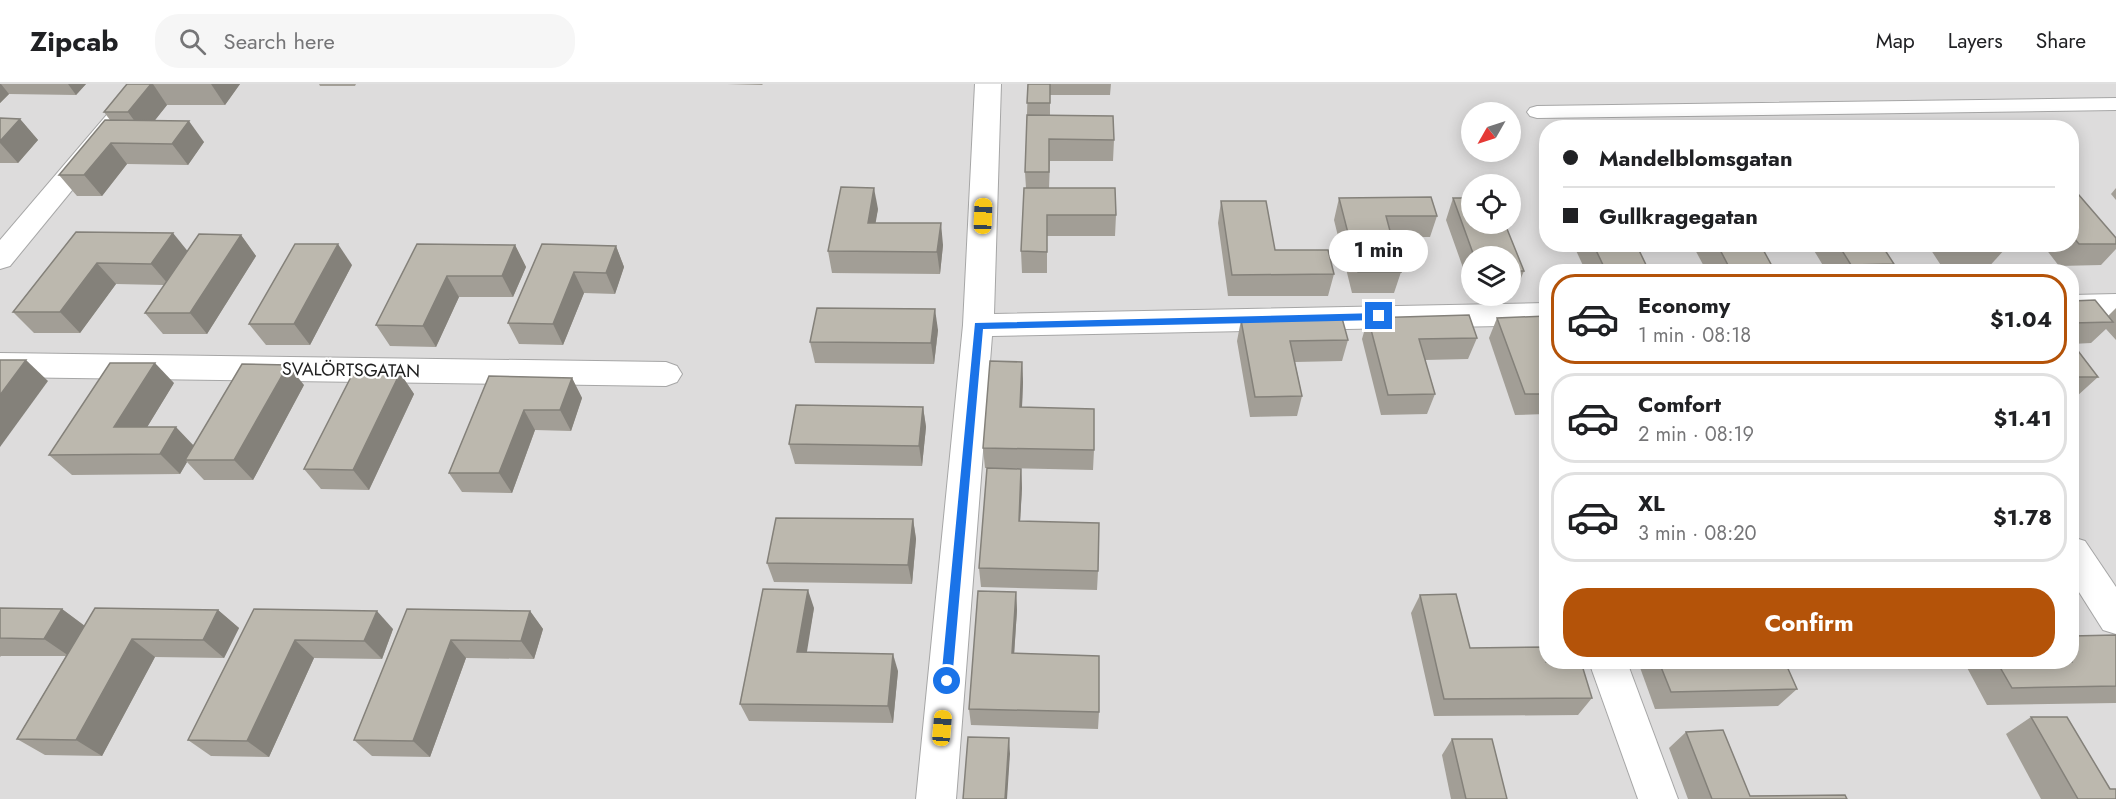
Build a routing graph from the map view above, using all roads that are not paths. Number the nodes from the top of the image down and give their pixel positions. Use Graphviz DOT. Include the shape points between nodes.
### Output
graph roads {
  1 [pos="146,84"];
  2 [pos="988,84"];
  3 [pos="2116,105"];
  4 [pos="1537,112"];
  5 [pos="0,259"];
  6 [pos="2116,305"];
  7 [pos="2079,306"];
  8 [pos="1539,314"];
  9 [pos="978,326"];
  10 [pos="0,365"];
  11 [pos="666,374"];
  12 [pos="2079,562"];
  13 [pos="2116,618"];
  14 [pos="1611,669"];
  15 [pos="936,799"];
  16 [pos="1658,799"];
  1 -- 5 [label="street"];
  2 -- 9 [label="street"];
  3 -- 4 [label="lane"];
  6 -- 7 [label="street"];
  8 -- 9 [label="street"];
  9 -- 15 [label="street"];
  10 -- 11 [label="street, SVALÖRTSGATAN"];
  12 -- 13 [label="street"];
  14 -- 16 [label="street"];
}
